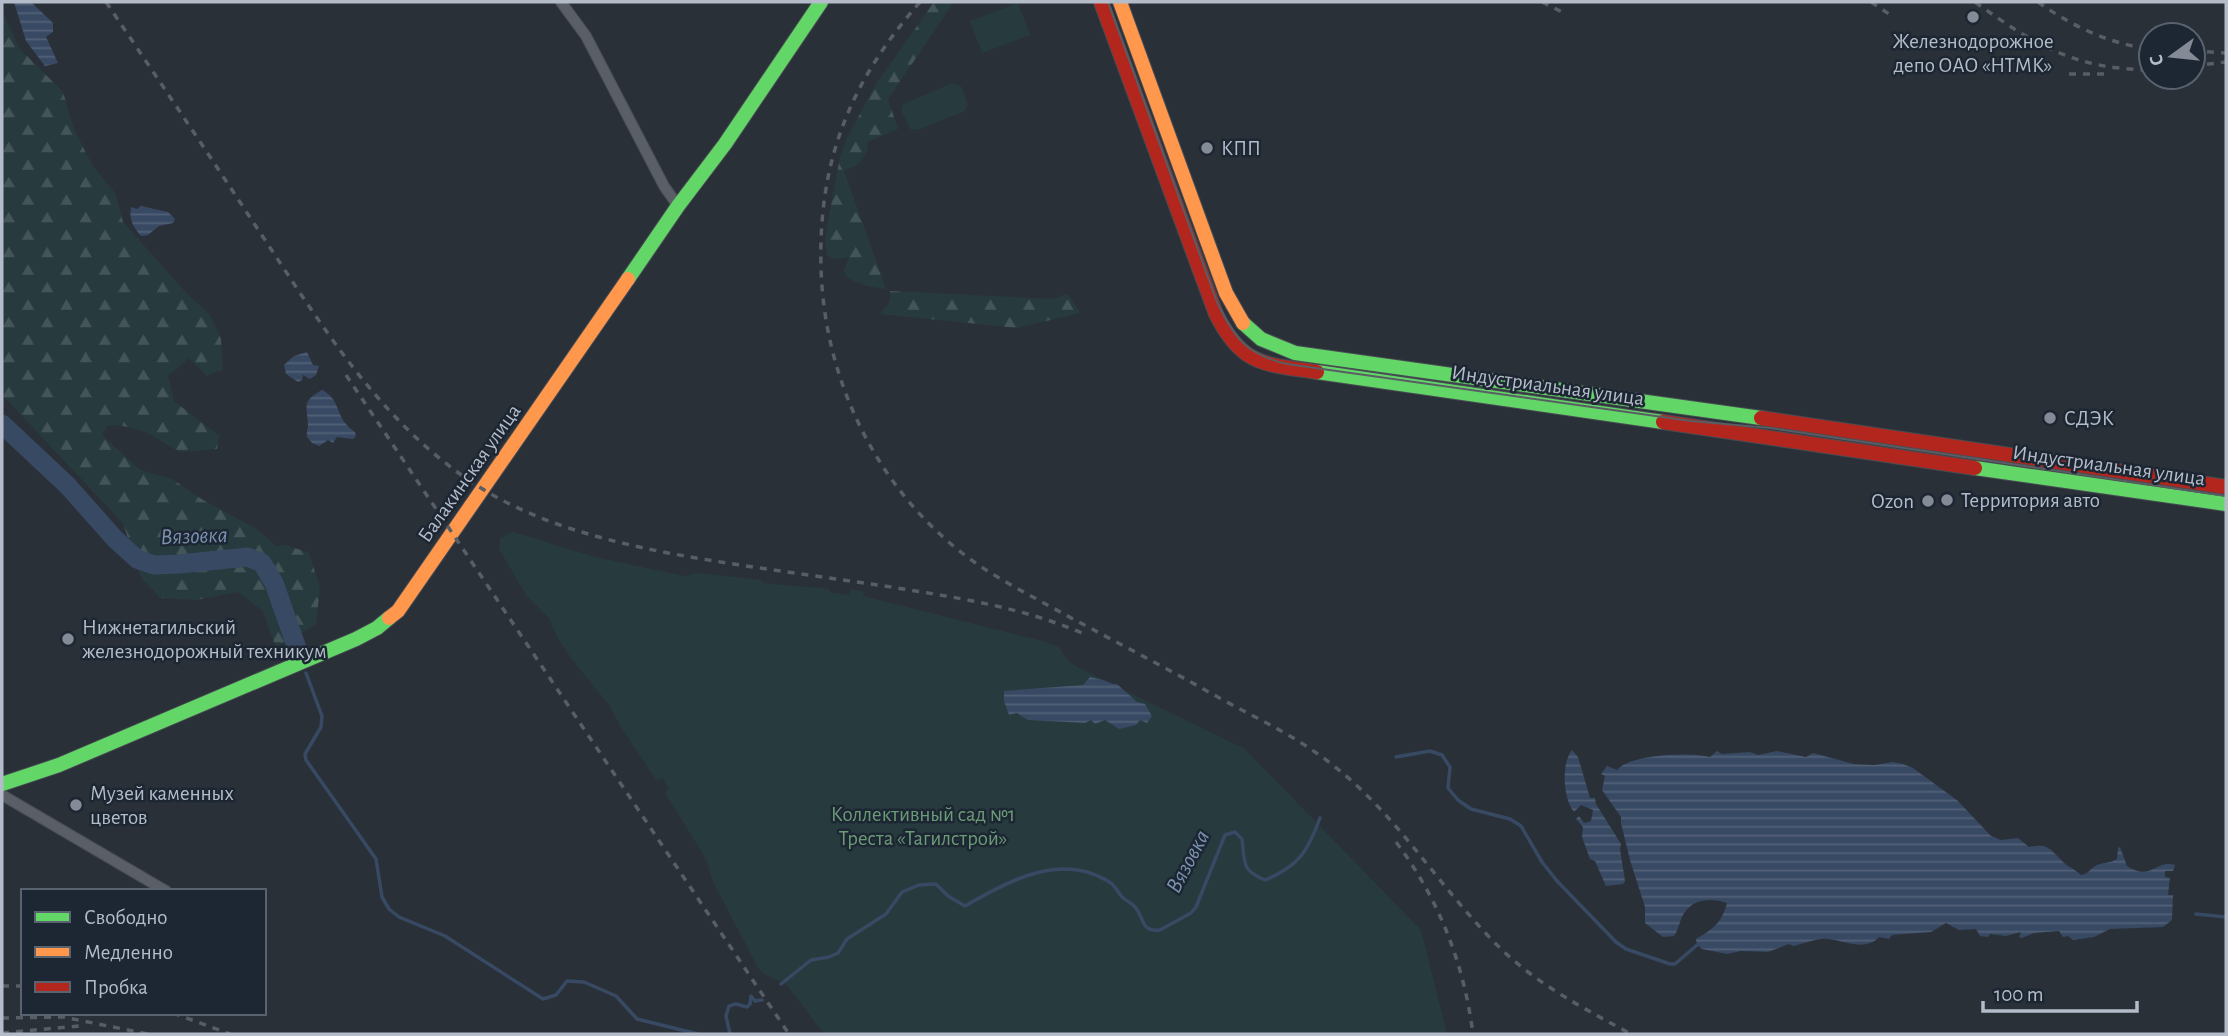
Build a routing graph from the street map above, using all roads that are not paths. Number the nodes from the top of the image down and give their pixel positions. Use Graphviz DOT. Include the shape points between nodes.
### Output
graph roads {
  1 [pos="561,2"];
  2 [pos="821,2"];
  3 [pos="1101,2"];
  4 [pos="1120,2"];
  5 [pos="678,206"];
  6 [pos="2226,487"];
  7 [pos="2226,503"];
  8 [pos="2,784"];
  9 [pos="2,795"];
  10 [pos="163,889"];
  1 -- 5 [label="street" via="586,36"];
  2 -- 5 [label="main road, Балакинская улица"];
  3 -- 7 [label="main road, Индустриальная улица" via="1216,314 1235,345 1263,365"];
  4 -- 6 [label="main road, Индустриальная улица" via="1226,293 1246,328 1269,345 1295,353"];
  5 -- 8 [label="main road, Балакинская улица" via="405,603 389,619 285,669 59,765"];
  9 -- 10 [label="street"];
}
